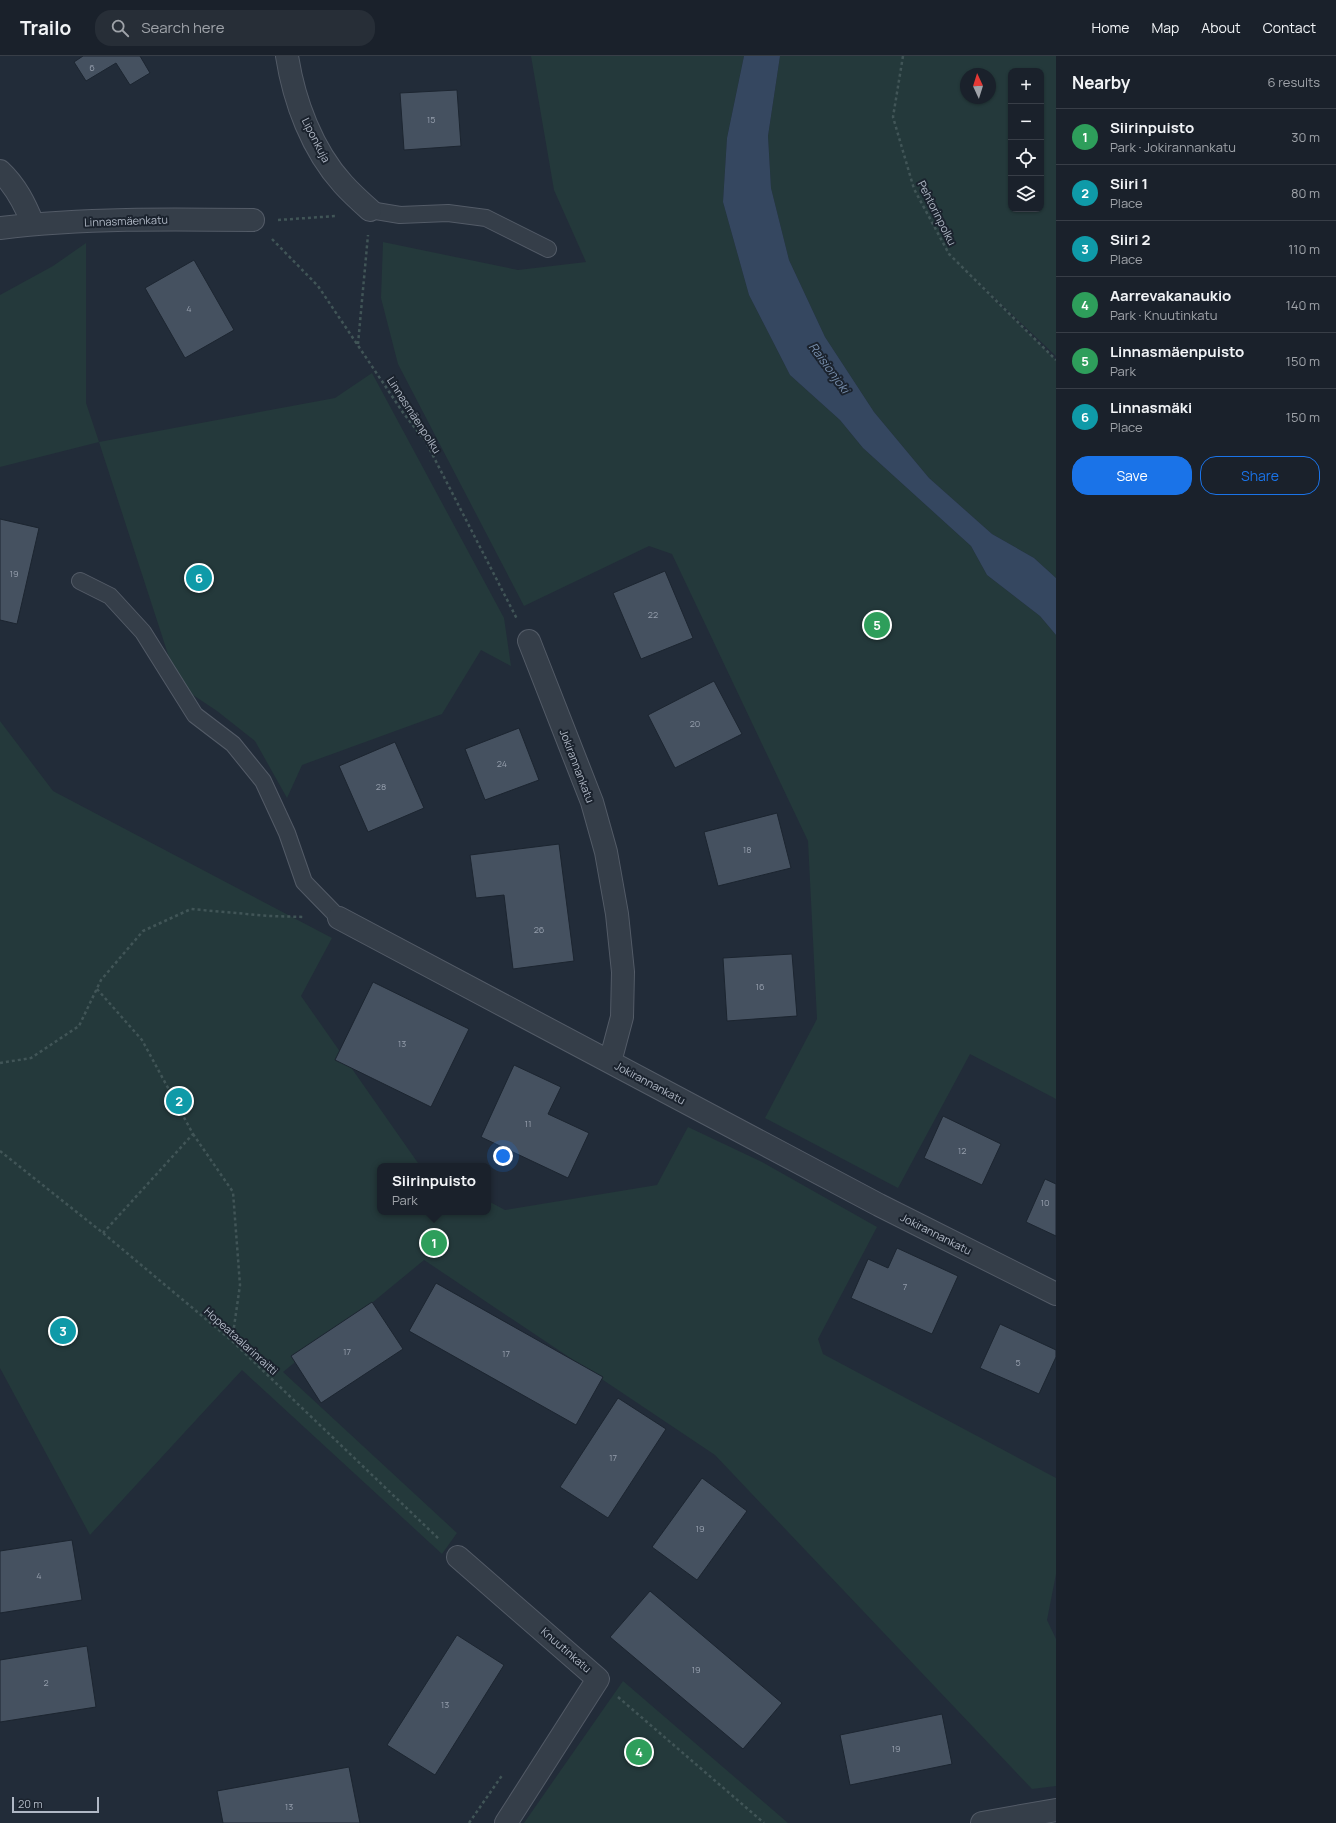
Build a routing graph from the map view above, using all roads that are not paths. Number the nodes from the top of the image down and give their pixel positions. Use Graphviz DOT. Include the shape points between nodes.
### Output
graph roads {
  1 [pos="287,56"];
  2 [pos="0,171"];
  3 [pos="370,210"];
  4 [pos="253,220"];
  5 [pos="33,224"];
  6 [pos="0,228"];
  7 [pos="548,249"];
  8 [pos="80,581"];
  9 [pos="529,641"];
  10 [pos="339,918"];
  11 [pos="610,1062"];
  12 [pos="1056,1294"];
  13 [pos="458,1557"];
  14 [pos="1056,1810"];
  15 [pos="506,1823"];
  16 [pos="982,1823"];
  1 -- 3 [label="street, Liponkuja" via="307,127 322,156 343,184"];
  2 -- 5 [label="street" via="10,180 25,202"];
  3 -- 7 [label="lane" via="400,215 448,213 486,218"];
  4 -- 5 [label="street, Linnasmäenkatu" via="172,219"];
  5 -- 6 [label="street, Linnasmäenkatu"];
  8 -- 10 [label="lane" via="110,596 143,632 195,715 233,744 263,780 287,833 304,882"];
  9 -- 11 [label="street, Jokirannankatu" via="592,802 606,852 617,914 623,972 622,1017"];
  10 -- 11 [label="street"];
  11 -- 12 [label="street, Jokirannankatu" via="879,1205"];
  13 -- 15 [label="street, Knuutinkatu" via="598,1679"];
  14 -- 16 [label="street"];
}
